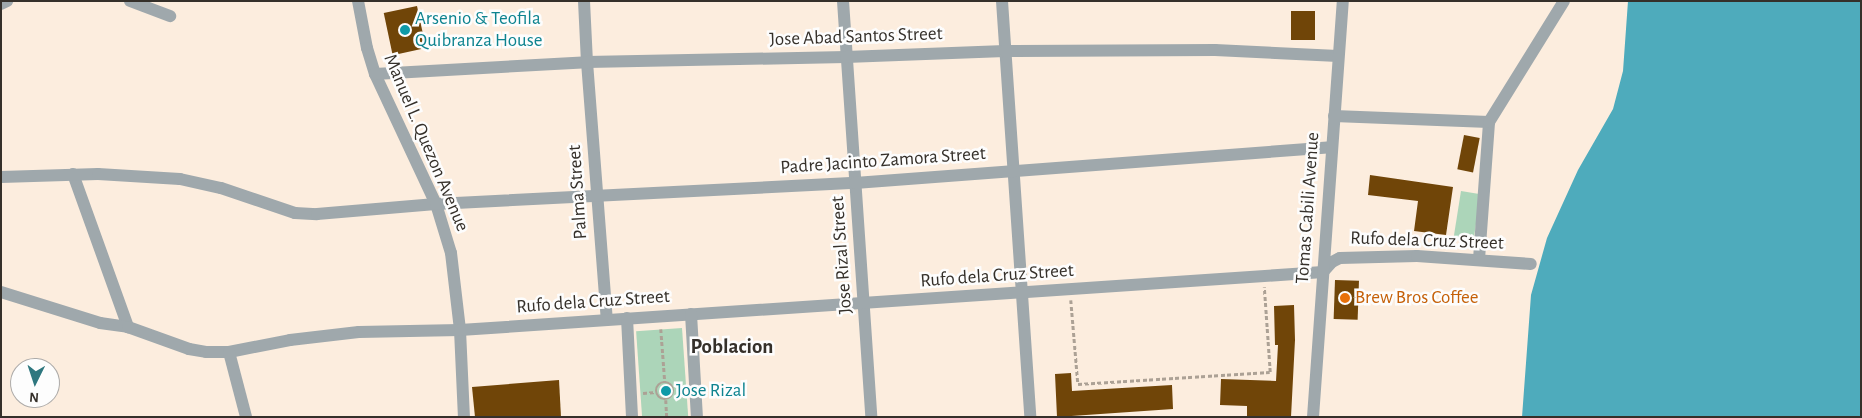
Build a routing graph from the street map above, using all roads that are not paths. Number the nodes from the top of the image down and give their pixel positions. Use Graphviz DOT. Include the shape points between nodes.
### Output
graph roads {
  1 [pos="7,1"];
  2 [pos="130,1"];
  3 [pos="358,1"];
  4 [pos="584,1"];
  5 [pos="843,1"];
  6 [pos="1002,1"];
  7 [pos="1343,1"];
  8 [pos="1564,1"];
  9 [pos="1,4"];
  10 [pos="170,16"];
  11 [pos="1005,51"];
  12 [pos="1338,56"];
  13 [pos="846,57"];
  14 [pos="587,62"];
  15 [pos="375,74"];
  16 [pos="1334,116"];
  17 [pos="1489,122"];
  18 [pos="1331,147"];
  19 [pos="1013,171"];
  20 [pos="73,174"];
  21 [pos="1,177"];
  22 [pos="855,183"];
  23 [pos="597,196"];
  24 [pos="436,204"];
  25 [pos="1479,259"];
  26 [pos="1531,264"];
  27 [pos="1323,272"];
  28 [pos="1,292"];
  29 [pos="1022,292"];
  30 [pos="864,304"];
  31 [pos="691,314"];
  32 [pos="627,318"];
  33 [pos="607,319"];
  34 [pos="128,327"];
  35 [pos="460,330"];
  36 [pos="229,352"];
  37 [pos="246,417"];
  38 [pos="464,417"];
  39 [pos="632,417"];
  40 [pos="698,417"];
  41 [pos="872,417"];
  42 [pos="1030,417"];
  43 [pos="1313,417"];
  1 -- 9 [label="street"];
  2 -- 10 [label="street"];
  3 -- 15 [label="street, Manuel L. Quezon Avenue"];
  4 -- 14 [label="street, Palma Street"];
  5 -- 13 [label="street, Jose Rizal Street"];
  6 -- 11 [label="street"];
  7 -- 12 [label="street, Tomas Cabili Avenue"];
  8 -- 17 [label="street"];
  11 -- 12 [label="street, Jose Abad Santos Street" via="1223,50"];
  11 -- 13 [label="street, Jose Abad Santos Street"];
  11 -- 19 [label="street"];
  12 -- 16 [label="street, Tomas Cabili Avenue"];
  13 -- 14 [label="street, Jose Abad Santos Street"];
  13 -- 22 [label="street, Jose Rizal Street"];
  14 -- 15 [label="street, Jose Abad Santos Street"];
  14 -- 23 [label="street, Palma Street"];
  15 -- 24 [label="street, Manuel L. Quezon Avenue"];
  16 -- 17 [label="street"];
  16 -- 18 [label="street, Tomas Cabili Avenue"];
  17 -- 25 [label="street"];
  18 -- 19 [label="street, Padre Jacinto Zamora Street"];
  18 -- 27 [label="street, Tomas Cabili Avenue"];
  19 -- 22 [label="street, Padre Jacinto Zamora Street"];
  19 -- 29 [label="street"];
  20 -- 21 [label="street, Padre Jacinto Zamora Street"];
  20 -- 24 [label="street, Padre Jacinto Zamora Street" via="191,180 302,214"];
  20 -- 34 [label="street"];
  22 -- 23 [label="street, Padre Jacinto Zamora Street"];
  22 -- 30 [label="street, Jose Rizal Street"];
  23 -- 24 [label="street, Padre Jacinto Zamora Street"];
  23 -- 33 [label="street, Palma Street"];
  24 -- 35 [label="street, Manuel L. Quezon Avenue" via="451,253"];
  25 -- 26 [label="street, Rufo dela Cruz Street"];
  25 -- 27 [label="street, Rufo dela Cruz Street" via="1417,256 1340,258"];
  27 -- 29 [label="street, Rufo dela Cruz Street"];
  27 -- 43 [label="street, Tomas Cabili Avenue"];
  28 -- 34 [label="street, Rufo dela Cruz Street" via="100,323"];
  29 -- 30 [label="street, Rufo dela Cruz Street"];
  29 -- 42 [label="street"];
  30 -- 31 [label="street, Rufo dela Cruz Street"];
  30 -- 41 [label="street, Jose Rizal Street"];
  31 -- 32 [label="street, Rufo dela Cruz Street"];
  31 -- 40 [label="street"];
  32 -- 33 [label="street, Rufo dela Cruz Street"];
  32 -- 39 [label="street"];
  33 -- 35 [label="street, Rufo dela Cruz Street"];
  34 -- 36 [label="street, Rufo dela Cruz Street" via="189,349"];
  35 -- 36 [label="street, Rufo dela Cruz Street" via="359,332 290,340"];
  35 -- 38 [label="street, Manuel L. Quezon Avenue"];
  36 -- 37 [label="street"];
}
